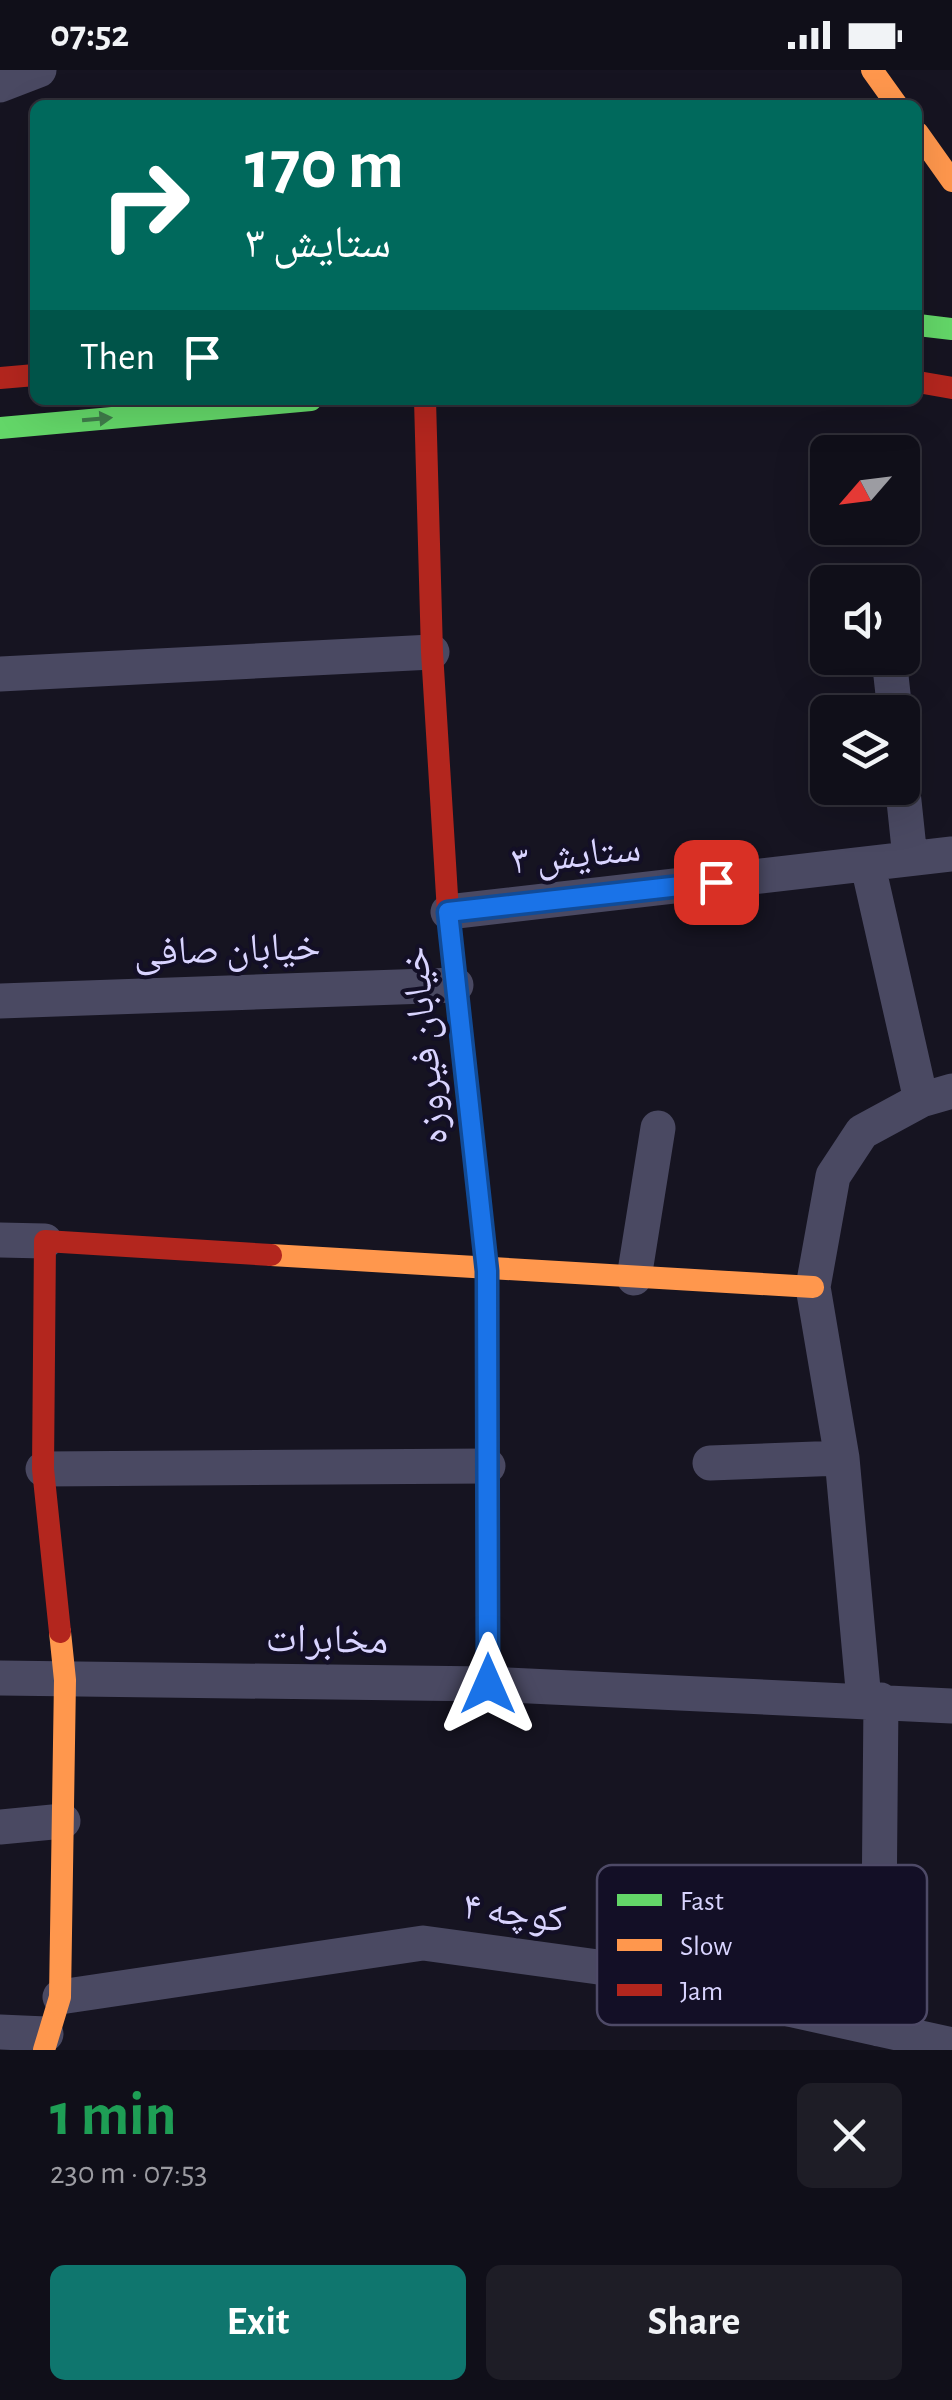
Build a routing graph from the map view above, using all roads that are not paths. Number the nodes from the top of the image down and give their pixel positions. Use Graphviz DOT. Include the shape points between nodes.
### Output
graph roads {
  1 [pos="39,70"];
  2 [pos="872,70"];
  3 [pos="0,85"];
  4 [pos="893,100"];
  5 [pos="922,140"];
  6 [pos="952,182"];
  7 [pos="922,325"];
  8 [pos="952,328"];
  9 [pos="30,375"];
  10 [pos="0,378"];
  11 [pos="922,383"];
  12 [pos="952,388"];
  13 [pos="256,405"];
  14 [pos="425,405"];
  15 [pos="0,428"];
  16 [pos="432,652"];
  17 [pos="0,674"];
  18 [pos="904,805"];
  19 [pos="952,854"];
  20 [pos="910,858"];
  21 [pos="868,866"];
  22 [pos="448,912"];
  23 [pos="456,985"];
  24 [pos="0,1001"];
  25 [pos="937,1096"];
  26 [pos="658,1128"];
  27 [pos="0,1240"];
  28 [pos="45,1242"];
  29 [pos="487,1271"];
  30 [pos="634,1278"];
  31 [pos="813,1287"];
  32 [pos="842,1458"];
  33 [pos="710,1463"];
  34 [pos="488,1466"];
  35 [pos="42,1469"];
  36 [pos="0,1678"];
  37 [pos="65,1680"];
  38 [pos="488,1684"];
  39 [pos="872,1700"];
  40 [pos="952,1706"];
  41 [pos="63,1821"];
  42 [pos="0,1826"];
  43 [pos="875,1865"];
  44 [pos="597,1967"];
  45 [pos="60,1998"];
  46 [pos="860,2025"];
  47 [pos="878,2025"];
  48 [pos="878,2029"];
  49 [pos="0,2032"];
  50 [pos="45,2042"];
  51 [pos="952,2044"];
  1 -- 3 [label="street"];
  2 -- 4 [label="street"];
  5 -- 6 [label="street"];
  7 -- 8 [label="street"];
  9 -- 10 [label="street"];
  11 -- 12 [label="street"];
  15 -- 13 [label="street, one-way"];
  14 -- 16 [label="street, خیابان فیروزه"];
  16 -- 17 [label="street"];
  16 -- 22 [label="street, خیابان فیروزه"];
  18 -- 20 [label="street"];
  19 -- 20 [label="street, ستایش ۳"];
  20 -- 21 [label="street, ستایش ۳"];
  21 -- 22 [label="street, ستایش ۳"];
  21 -- 25 [label="street"];
  22 -- 23 [label="street, خیابان فیروزه"];
  23 -- 24 [label="street, خیابان صافی"];
  23 -- 29 [label="street, خیابان فیروزه"];
  25 -- 31 [label="street" via="862,1132 833,1176"];
  26 -- 30 [label="street"];
  27 -- 28 [label="street"];
  28 -- 29 [label="street"];
  28 -- 35 [label="street"];
  29 -- 30 [label="street"];
  29 -- 34 [label="street, خیابان فیروزه"];
  30 -- 31 [label="street"];
  31 -- 32 [label="street"];
  32 -- 33 [label="street"];
  32 -- 39 [label="street"];
  34 -- 35 [label="street"];
  34 -- 38 [label="street, خیابان فیروزه"];
  35 -- 37 [label="street"];
  36 -- 37 [label="street, مخابرات"];
  37 -- 38 [label="street, مخابرات"];
  37 -- 41 [label="street"];
  38 -- 39 [label="street, مخابرات"];
  39 -- 40 [label="street, مخابرات"];
  39 -- 43 [label="street"];
  41 -- 42 [label="street"];
  41 -- 45 [label="street"];
  44 -- 45 [label="street, کوچه ۴" via="423,1944"];
  45 -- 50 [label="street"];
  46 -- 48 [label="street, کوچه ۴"];
  47 -- 48 [label="street"];
  48 -- 51 [label="street, کوچه ۴"];
  49 -- 50 [label="street"];
}
